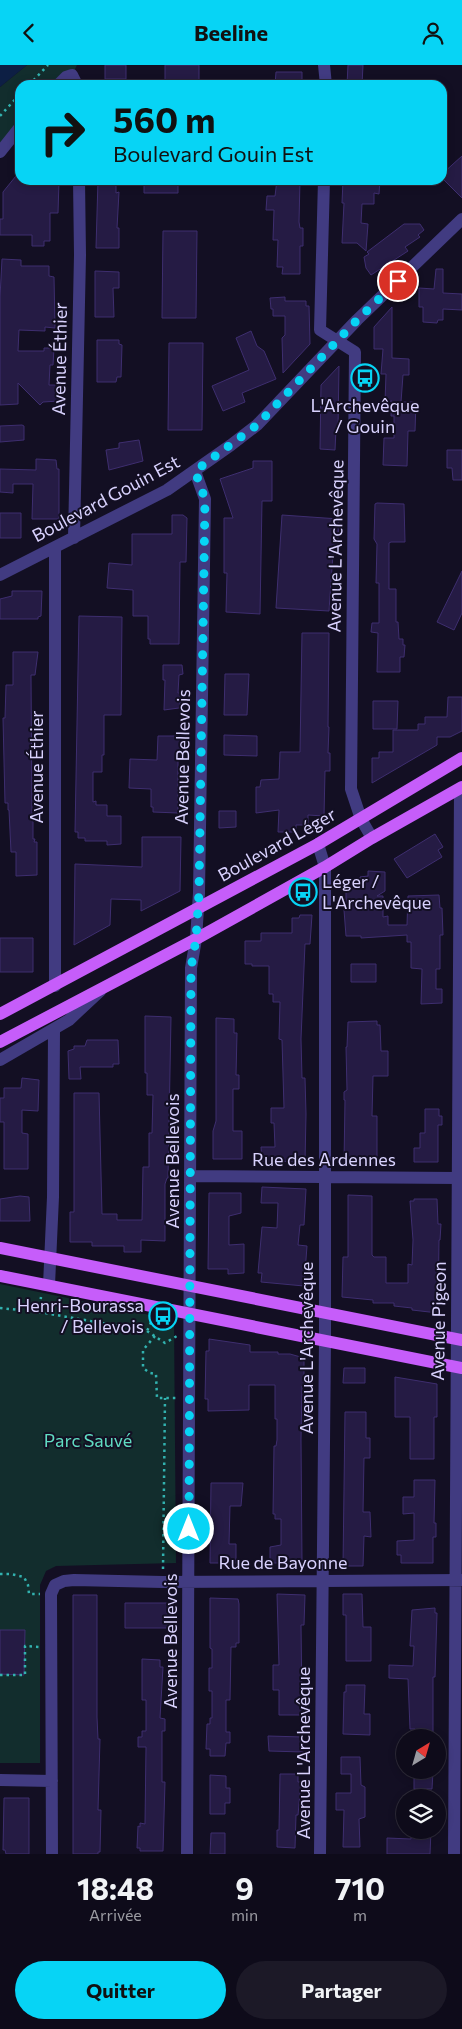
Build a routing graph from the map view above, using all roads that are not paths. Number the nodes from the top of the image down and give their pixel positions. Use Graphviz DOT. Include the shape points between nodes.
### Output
graph roads {
  1 [pos="324,65"];
  2 [pos="63,80"];
  3 [pos="75,80"];
  4 [pos="326,80"];
  5 [pos="15,133"];
  6 [pos="0,152"];
  7 [pos="79,185"];
  8 [pos="324,185"];
  9 [pos="462,219"];
  10 [pos="338,341"];
  11 [pos="195,471"];
  12 [pos="74,538"];
  13 [pos="55,548"];
  14 [pos="0,575"];
  15 [pos="462,758"];
  16 [pos="461,788"];
  17 [pos="361,819"];
  18 [pos="372,838"];
  19 [pos="318,844"];
  20 [pos="325,867"];
  21 [pos="198,907"];
  22 [pos="196,939"];
  23 [pos="109,983"];
  24 [pos="55,985"];
  25 [pos="0,1014"];
  26 [pos="54,1031"];
  27 [pos="0,1042"];
  28 [pos="0,1060"];
  29 [pos="460,1101"];
  30 [pos="191,1176"];
  31 [pos="326,1177"];
  32 [pos="457,1178"];
  33 [pos="0,1248"];
  34 [pos="50,1258"];
  35 [pos="0,1276"];
  36 [pos="49,1285"];
  37 [pos="190,1287"];
  38 [pos="190,1313"];
  39 [pos="324,1314"];
  40 [pos="325,1340"];
  41 [pos="460,1340"];
  42 [pos="459,1368"];
  43 [pos="322,1580"];
  44 [pos="459,1580"];
  45 [pos="189,1581"];
  46 [pos="0,1781"];
  47 [pos="52,1781"];
  48 [pos="52,1854"];
  49 [pos="187,1854"];
  50 [pos="320,1854"];
  51 [pos="454,1854"];
  1 -- 4 [label="street"];
  2 -- 3 [label="street" via="66,77"];
  5 -- 6 [label="street"];
  7 -- 12 [label="street, Avenue Éthier"];
  8 -- 10 [label="street, Avenue L'Archevêque" via="320,330"];
  9 -- 10 [label="street, Boulevard Gouin Est"];
  10 -- 11 [label="street, Boulevard Gouin Est" via="257,425"];
  10 -- 17 [label="street, Avenue L'Archevêque" via="355,352 351,789"];
  11 -- 12 [label="street, Boulevard Gouin Est" via="159,495"];
  11 -- 21 [label="street, Avenue Bellevois" via="205,499"];
  12 -- 13 [label="street, Boulevard Gouin Est"];
  13 -- 14 [label="street, Boulevard Gouin Est"];
  13 -- 24 [label="street, Avenue Éthier"];
  15 -- 17 [label="main road, Boulevard Léger"];
  16 -- 18 [label="main road"];
  16 -- 29 [label="street, Avenue Pigeon"];
  17 -- 18 [label="street, Avenue L'Archevêque"];
  17 -- 19 [label="main road, Boulevard Léger"];
  18 -- 20 [label="main road"];
  19 -- 20 [label="street, Avenue L'Archevêque"];
  19 -- 21 [label="main road, Boulevard Léger"];
  20 -- 22 [label="main road"];
  20 -- 31 [label="street, Avenue L'Archevêque"];
  21 -- 22 [label="street, Avenue Bellevois"];
  21 -- 24 [label="main road, Boulevard Léger"];
  22 -- 23 [label="main road"];
  22 -- 30 [label="street, Avenue Bellevois" via="191,968"];
  23 -- 26 [label="street"];
  23 -- 27 [label="main road"];
  24 -- 25 [label="main road, Boulevard Léger"];
  26 -- 28 [label="street"];
  26 -- 34 [label="street"];
  29 -- 32 [label="street, Avenue Pigeon"];
  30 -- 31 [label="street, Rue des Ardennes"];
  30 -- 37 [label="street, Avenue Bellevois"];
  31 -- 32 [label="street, Rue des Ardennes"];
  31 -- 39 [label="street, Avenue L'Archevêque"];
  32 -- 41 [label="street, Avenue Pigeon"];
  33 -- 34 [label="main road"];
  34 -- 36 [label="street"];
  34 -- 37 [label="main road"];
  35 -- 36 [label="main road"];
  36 -- 38 [label="main road"];
  37 -- 38 [label="street, Avenue Bellevois"];
  37 -- 39 [label="main road"];
  38 -- 40 [label="main road"];
  38 -- 45 [label="street, Avenue Bellevois"];
  39 -- 40 [label="street, Avenue L'Archevêque"];
  39 -- 41 [label="main road"];
  40 -- 42 [label="main road"];
  40 -- 43 [label="street, Avenue L'Archevêque"];
  41 -- 42 [label="street, Avenue Pigeon"];
  42 -- 44 [label="street, Avenue Pigeon"];
  43 -- 44 [label="street, Rue de Bayonne"];
  43 -- 45 [label="street, Rue de Bayonne"];
  43 -- 50 [label="street, Avenue L'Archevêque"];
  44 -- 51 [label="street, Avenue Pigeon"];
  45 -- 47 [label="street, Rue de Bayonne" via="64,1581 55,1585 51,1594"];
  45 -- 49 [label="street, Avenue Bellevois"];
  46 -- 47 [label="street"];
  47 -- 48 [label="street"];
}
